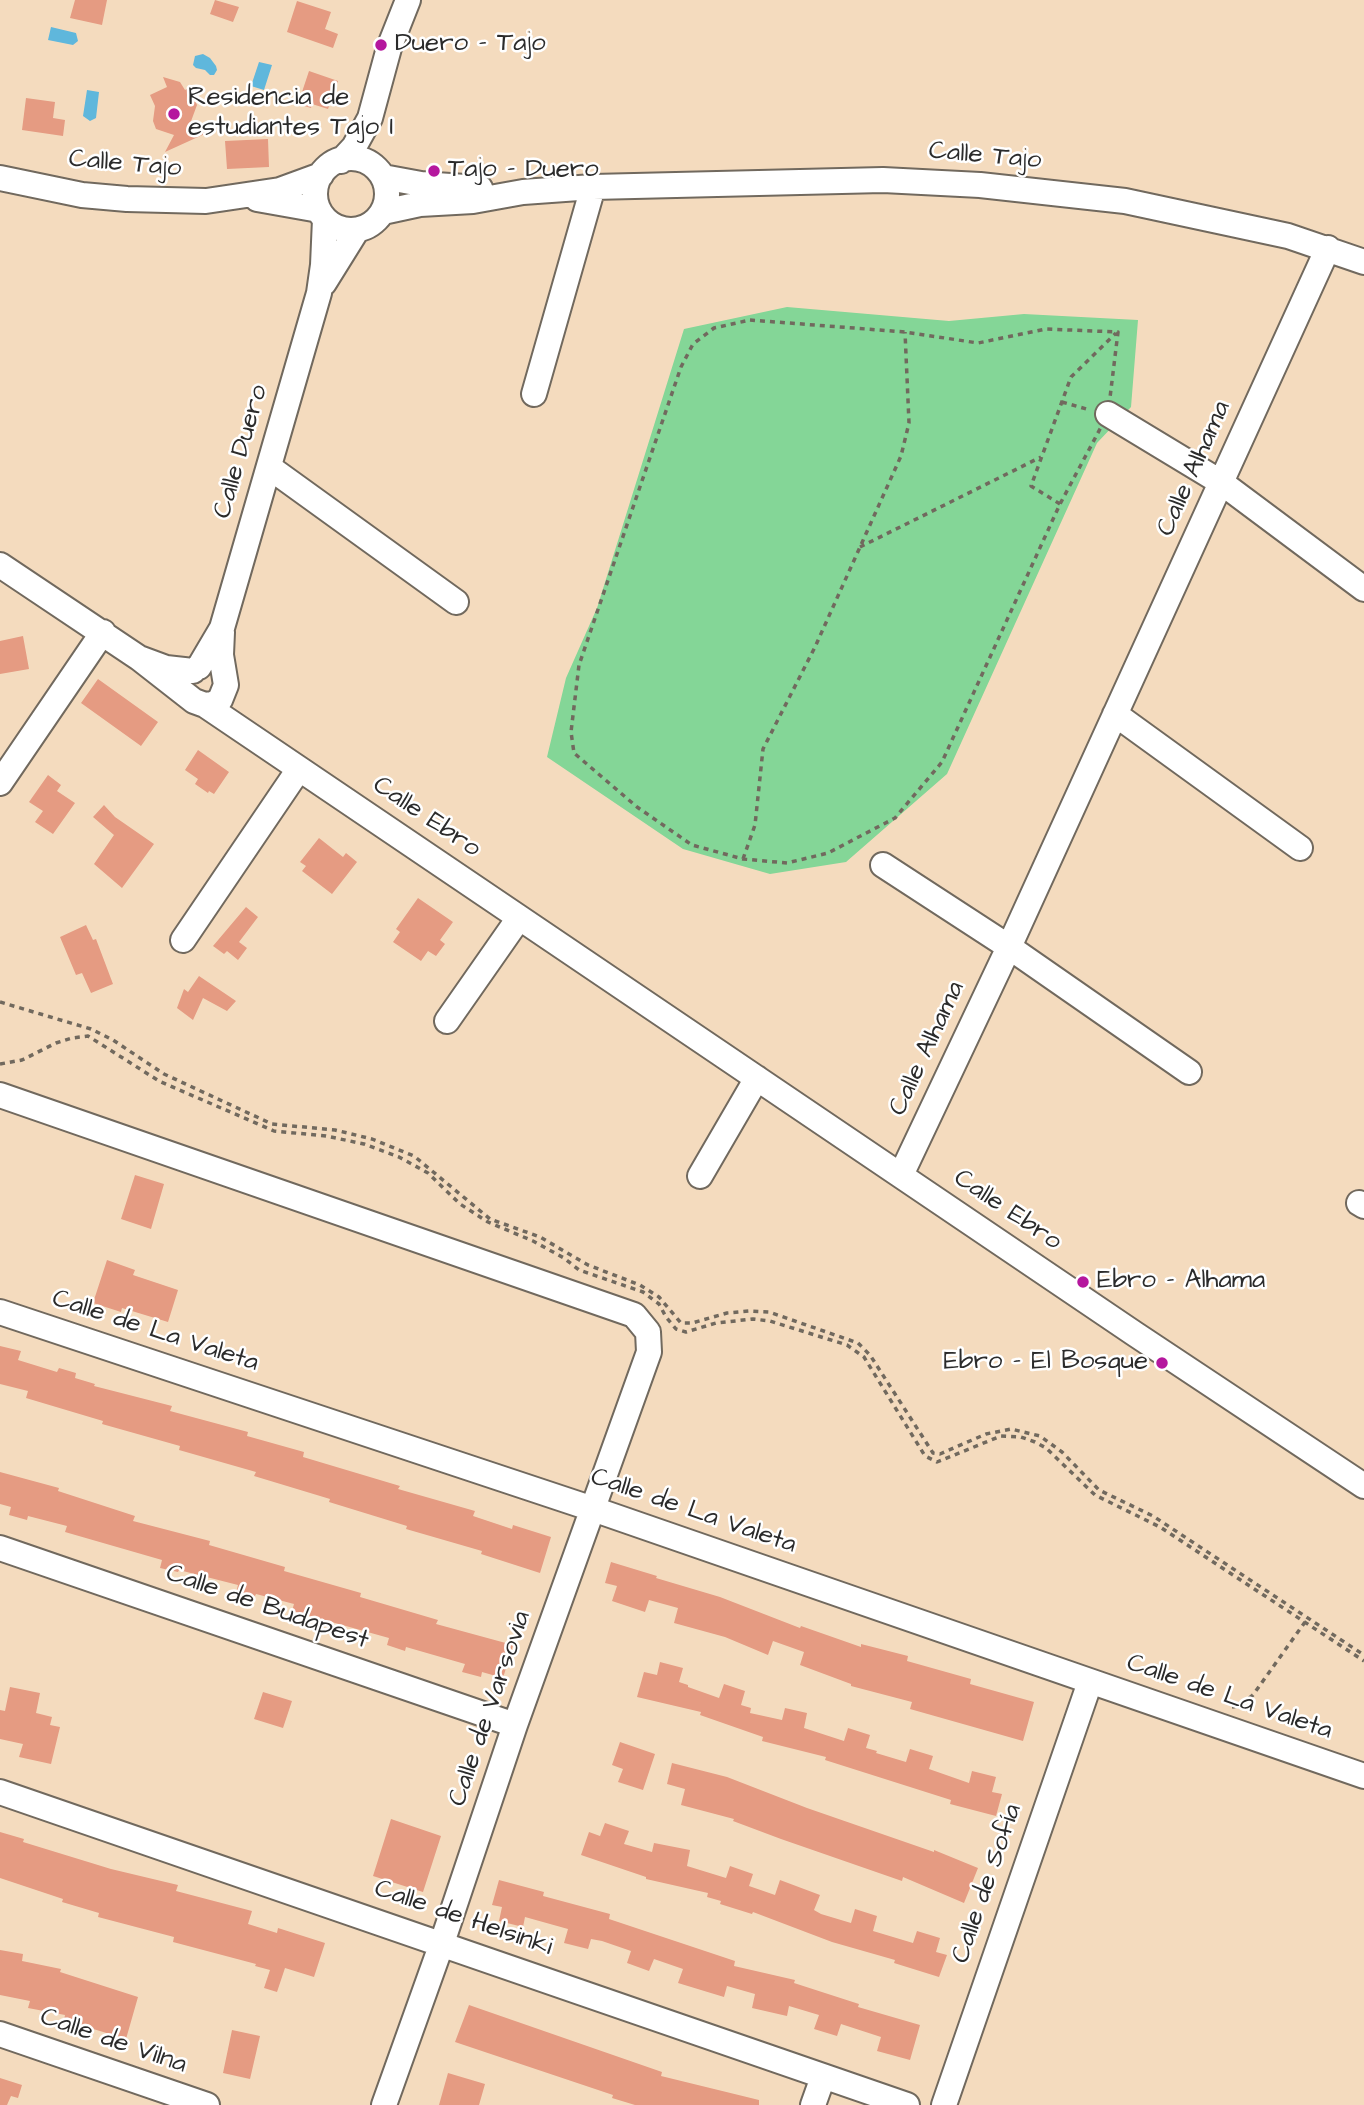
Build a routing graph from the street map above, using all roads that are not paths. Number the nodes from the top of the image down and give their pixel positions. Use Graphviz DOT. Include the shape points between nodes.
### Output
graph roads {
  1 [pos="408,0"];
  2 [pos="341,160"];
  3 [pos="378,171"];
  4 [pos="321,175"];
  5 [pos="0,178"];
  6 [pos="593,187"];
  7 [pos="523,192"];
  8 [pos="246,196"];
  9 [pos="383,212"];
  10 [pos="322,214"];
  11 [pos="357,230"];
  12 [pos="1328,248"];
  13 [pos="1364,262"];
  14 [pos="319,293"];
  15 [pos="534,394"];
  16 [pos="1108,414"];
  17 [pos="269,467"];
  18 [pos="1222,483"];
  19 [pos="0,565"];
  20 [pos="1364,589"];
  21 [pos="456,602"];
  22 [pos="222,628"];
  23 [pos="103,632"];
  24 [pos="139,657"];
  25 [pos="196,669"];
  26 [pos="211,693"];
  27 [pos="1115,714"];
  28 [pos="299,769"];
  29 [pos="0,783"];
  30 [pos="1300,848"];
  31 [pos="883,865"];
  32 [pos="519,918"];
  33 [pos="183,940"];
  34 [pos="1009,947"];
  35 [pos="447,1021"];
  36 [pos="1189,1072"];
  37 [pos="757,1078"];
  38 [pos="0,1095"];
  39 [pos="901,1175"];
  40 [pos="699,1177"];
  41 [pos="0,1311"];
  42 [pos="1364,1486"];
  43 [pos="593,1509"];
  44 [pos="0,1548"];
  45 [pos="1090,1682"];
  46 [pos="515,1725"];
  47 [pos="1364,1776"];
  48 [pos="0,1792"];
  49 [pos="442,1943"];
  50 [pos="0,2034"];
  51 [pos="823,2077"];
  52 [pos="206,2105"];
  53 [pos="384,2105"];
  54 [pos="813,2105"];
  55 [pos="907,2105"];
  56 [pos="944,2105"];
  1 -- 2 [label="street" via="388,48 370,118"];
  1 -- 3 [label="street" via="374,138"];
  2 -- 3 [label="street" via="364,160"];
  2 -- 4 [label="street"];
  3 -- 7 [label="street, Calle Tajo" via="421,184"];
  3 -- 9 [label="street" via="387,188"];
  4 -- 8 [label="street, Calle Tajo"];
  4 -- 10 [label="street" via="315,193"];
  5 -- 8 [label="street, Calle Tajo" via="127,199 206,201"];
  6 -- 7 [label="street, Calle Tajo"];
  6 -- 12 [label="street, Calle Tajo" via="857,180 980,185 1125,201"];
  6 -- 15 [label="street"];
  7 -- 9 [label="street, Calle Tajo"];
  8 -- 10 [label="street, Calle Tajo"];
  9 -- 11 [label="street" via="372,224"];
  10 -- 11 [label="street" via="345,230"];
  10 -- 14 [label="street, Calle Duero"];
  11 -- 14 [label="street, Calle Duero"];
  12 -- 13 [label="street, Calle Tajo"];
  12 -- 18 [label="street, Calle Alhama"];
  14 -- 17 [label="street, Calle Duero"];
  16 -- 18 [label="street"];
  17 -- 21 [label="street"];
  17 -- 22 [label="street, Calle Duero"];
  18 -- 20 [label="street"];
  18 -- 27 [label="street, Calle Alhama"];
  19 -- 23 [label="street, Calle Ebro"];
  22 -- 25 [label="street, Calle Duero"];
  22 -- 26 [label="street, Calle Duero" via="221,655"];
  23 -- 24 [label="street, Calle Ebro"];
  23 -- 29 [label="street"];
  24 -- 25 [label="street, Calle Ebro" via="166,668"];
  24 -- 26 [label="street, Calle Ebro"];
  25 -- 26 [label="street, Calle Ebro" via="209,666 218,670"];
  26 -- 28 [label="street, Calle Ebro" via="253,736"];
  27 -- 30 [label="street"];
  27 -- 34 [label="street, Calle Alhama"];
  28 -- 32 [label="street, Calle Ebro"];
  28 -- 33 [label="street"];
  31 -- 34 [label="street"];
  32 -- 35 [label="street"];
  32 -- 37 [label="street, Calle Ebro"];
  34 -- 36 [label="street"];
  34 -- 39 [label="street, Calle Alhama"];
  37 -- 39 [label="street, Calle Ebro"];
  37 -- 40 [label="street"];
  38 -- 43 [label="street, Calle de Varsovia" via="634,1315 648,1332 649,1352"];
  39 -- 42 [label="street, Calle Ebro"];
  41 -- 43 [label="street, Calle de La Valeta"];
  43 -- 45 [label="street, Calle de La Valeta"];
  43 -- 46 [label="street, Calle de Varsovia"];
  44 -- 46 [label="street, Calle de Budapest"];
  45 -- 47 [label="street, Calle de La Valeta"];
  45 -- 56 [label="street, Calle de Sofía"];
  46 -- 49 [label="street, Calle de Varsovia"];
  48 -- 49 [label="street, Calle de Helsinki"];
  49 -- 51 [label="street, Calle de Helsinki"];
  49 -- 53 [label="street, Calle de Varsovia"];
  50 -- 52 [label="street, Calle de Vilna"];
  51 -- 54 [label="street"];
  51 -- 55 [label="street, Calle de Helsinki"];
}
